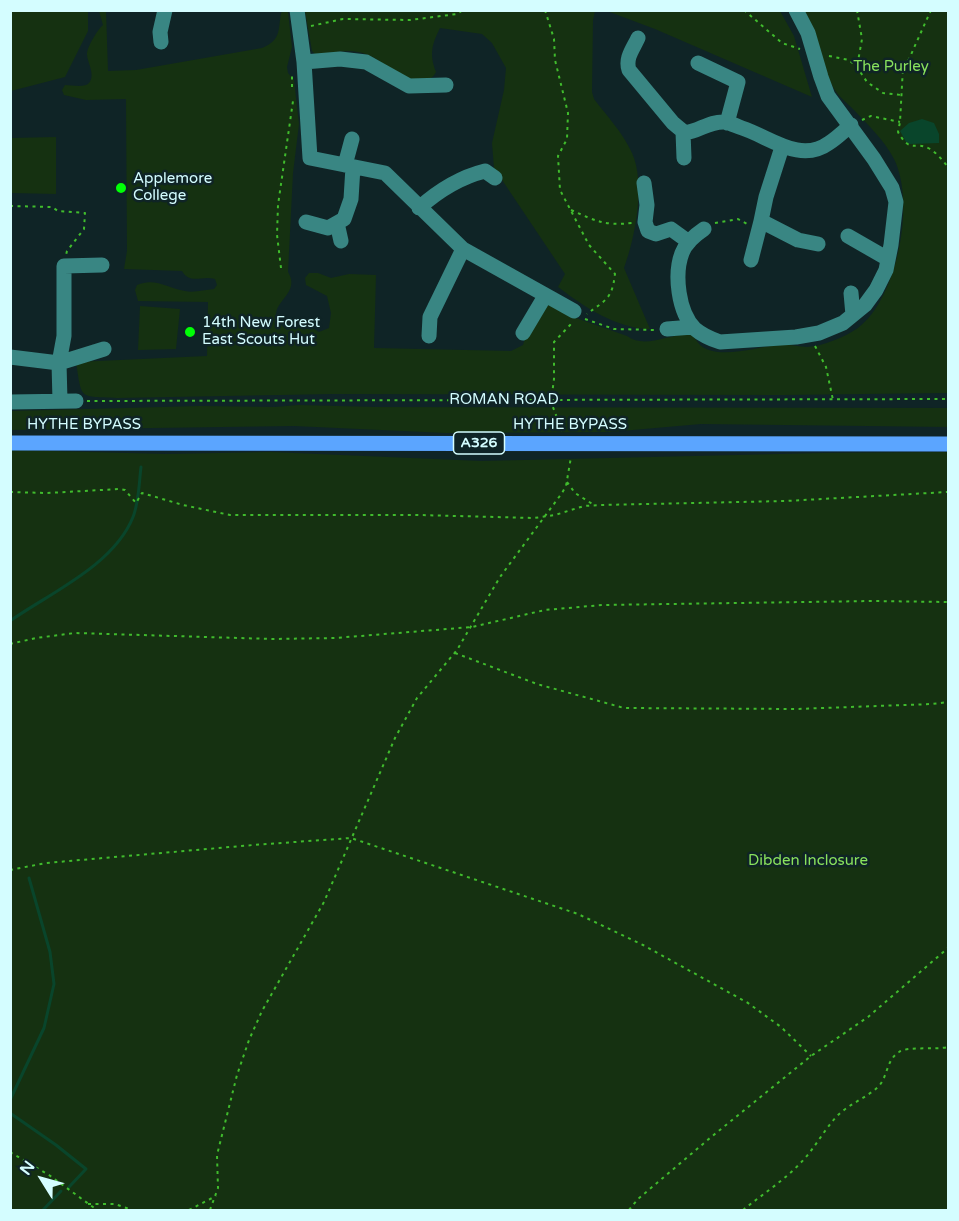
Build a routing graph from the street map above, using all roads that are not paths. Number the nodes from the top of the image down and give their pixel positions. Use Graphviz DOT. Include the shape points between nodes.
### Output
graph roads {
  1 [pos="165,10"];
  2 [pos="297,10"];
  3 [pos="796,10"];
  4 [pos="638,38"];
  5 [pos="161,42"];
  6 [pos="303,56"];
  7 [pos="698,63"];
  8 [pos="446,85"];
  9 [pos="727,123"];
  10 [pos="851,125"];
  11 [pos="683,132"];
  12 [pos="352,139"];
  13 [pos="782,147"];
  14 [pos="684,158"];
  15 [pos="349,166"];
  16 [pos="495,178"];
  17 [pos="644,183"];
  18 [pos="419,208"];
  19 [pos="306,222"];
  20 [pos="337,223"];
  21 [pos="759,225"];
  22 [pos="704,229"];
  23 [pos="848,236"];
  24 [pos="341,241"];
  25 [pos="688,242"];
  26 [pos="818,244"];
  27 [pos="463,249"];
  28 [pos="888,259"];
  29 [pos="751,260"];
  30 [pos="102,265"];
  31 [pos="851,293"];
  32 [pos="545,296"];
  33 [pos="578,314"];
  34 [pos="853,315"];
  35 [pos="693,327"];
  36 [pos="667,329"];
  37 [pos="522,333"];
  38 [pos="429,336"];
  39 [pos="104,349"];
  40 [pos="10,357"];
  41 [pos="59,363"];
  42 [pos="10,402"];
  43 [pos="10,442"];
  44 [pos="948,444"];
  1 -- 5 [label="street"];
  2 -- 6 [label="street"];
  3 -- 10 [label="street" via="828,96"];
  4 -- 11 [label="street" via="627,63 633,77"];
  6 -- 8 [label="street" via="366,62 409,86"];
  6 -- 15 [label="street" via="310,158"];
  7 -- 9 [label="street" via="738,82"];
  9 -- 11 [label="street" via="712,123"];
  9 -- 13 [label="street"];
  10 -- 13 [label="street" via="822,147 802,151"];
  10 -- 28 [label="street" via="886,175 896,202"];
  11 -- 14 [label="street"];
  12 -- 15 [label="street"];
  13 -- 21 [label="street"];
  15 -- 18 [label="street" via="385,173"];
  15 -- 20 [label="street" via="351,199 345,219"];
  16 -- 18 [label="street" via="486,171 473,174"];
  17 -- 25 [label="street" via="648,231 652,234 671,229"];
  18 -- 27 [label="street"];
  19 -- 20 [label="street" via="327,228"];
  20 -- 24 [label="street"];
  21 -- 26 [label="street"];
  21 -- 29 [label="street"];
  22 -- 25 [label="street"];
  23 -- 28 [label="street"];
  25 -- 35 [label="street" via="679,275 682,303"];
  27 -- 32 [label="street"];
  27 -- 38 [label="street" via="430,317"];
  28 -- 34 [label="street" via="876,290"];
  30 -- 41 [label="street" via="64,266 64,336"];
  31 -- 34 [label="street"];
  32 -- 33 [label="street"];
  32 -- 37 [label="street"];
  34 -- 35 [label="street" via="819,333 720,342"];
  35 -- 36 [label="street"];
  39 -- 41 [label="street"];
  40 -- 41 [label="street"];
  41 -- 42 [label="street" via="68,401"];
  43 -- 44 [label="main road, HYTHE BYPASS / A326"];
}
